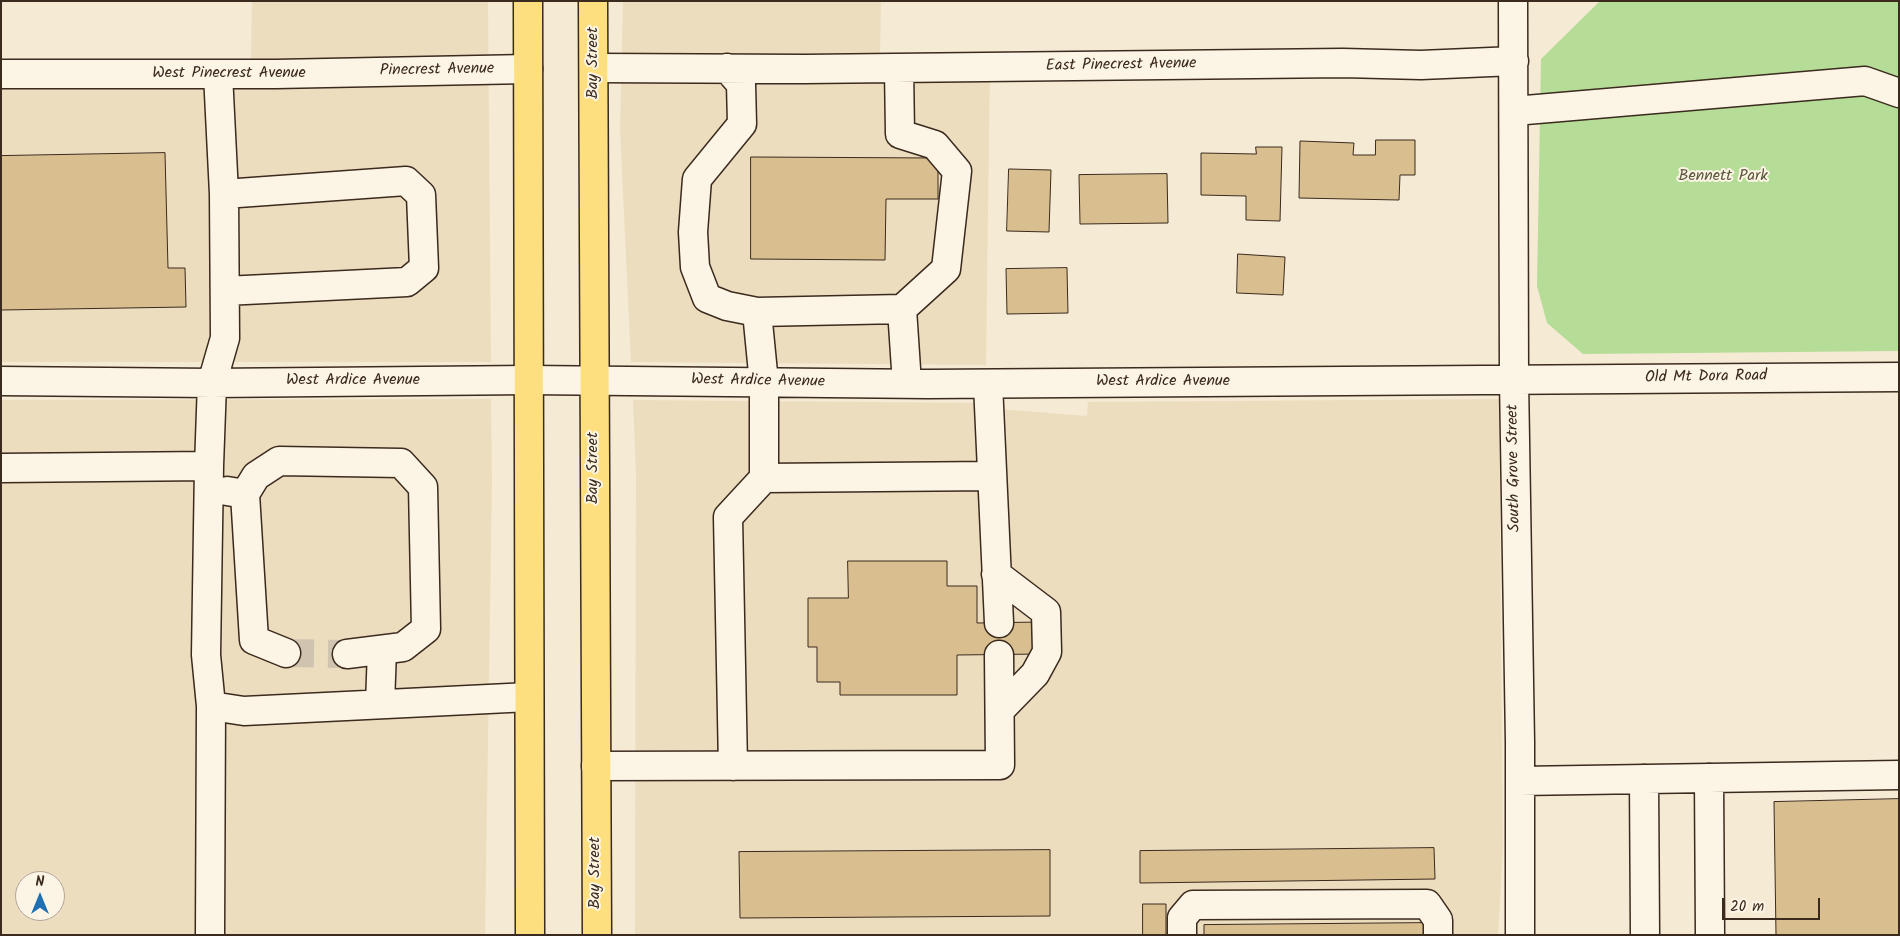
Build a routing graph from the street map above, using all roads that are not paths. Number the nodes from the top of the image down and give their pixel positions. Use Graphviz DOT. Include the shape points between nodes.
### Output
graph roads {
  1 [pos="528,1"];
  2 [pos="593,1"];
  3 [pos="1513,1"];
  4 [pos="1514,61"];
  5 [pos="594,68"];
  6 [pos="728,68"];
  7 [pos="899,68"];
  8 [pos="528,69"];
  9 [pos="346,72"];
  10 [pos="1,74"];
  11 [pos="218,74"];
  12 [pos="1899,93"];
  13 [pos="1514,111"];
  14 [pos="224,194"];
  15 [pos="225,290"];
  16 [pos="902,309"];
  17 [pos="757,312"];
  18 [pos="1899,376"];
  19 [pos="529,380"];
  20 [pos="594,380"];
  21 [pos="1514,380"];
  22 [pos="1,381"];
  23 [pos="212,383"];
  24 [pos="764,383"];
  25 [pos="907,384"];
  26 [pos="988,384"];
  27 [pos="1,468"];
  28 [pos="992,476"];
  29 [pos="209,477"];
  30 [pos="764,478"];
  31 [pos="245,494"];
  32 [pos="996,574"];
  33 [pos="999,623"];
  34 [pos="382,650"];
  35 [pos="286,653"];
  36 [pos="347,654"];
  37 [pos="999,655"];
  38 [pos="529,698"];
  39 [pos="380,704"];
  40 [pos="211,706"];
  41 [pos="1000,710"];
  42 [pos="596,766"];
  43 [pos="733,766"];
  44 [pos="1899,775"];
  45 [pos="1709,778"];
  46 [pos="1644,779"];
  47 [pos="1520,781"];
  48 [pos="210,935"];
  49 [pos="530,935"];
  50 [pos="596,935"];
  51 [pos="1182,935"];
  52 [pos="1438,935"];
  53 [pos="1520,935"];
  54 [pos="1645,935"];
  55 [pos="1710,935"];
  1 -- 8 [label="main road"];
  2 -- 5 [label="main road, Bay Street"];
  3 -- 4 [label="street, South Grove Street"];
  4 -- 7 [label="street, East Pinecrest Avenue" via="1421,65"];
  4 -- 13 [label="street, South Grove Street"];
  5 -- 6 [label="street"];
  5 -- 20 [label="main road, Bay Street"];
  6 -- 7 [label="street, East Pinecrest Avenue"];
  6 -- 17 [label="street" via="741,84 742,124 697,179 693,232 695,267 707,298"];
  7 -- 16 [label="street" via="900,134 935,145 957,170 946,269"];
  8 -- 9 [label="street, Pinecrest Avenue"];
  8 -- 19 [label="main road"];
  9 -- 11 [label="street, West Pinecrest Avenue"];
  10 -- 11 [label="street, West Pinecrest Avenue"];
  11 -- 14 [label="street"];
  12 -- 13 [label="street" via="1864,81"];
  13 -- 21 [label="street, South Grove Street"];
  14 -- 15 [label="street"];
  14 -- 15 [label="street" via="406,181 421,195 424,268 407,282"];
  15 -- 23 [label="street" via="225,338"];
  16 -- 17 [label="street"];
  16 -- 25 [label="street"];
  17 -- 24 [label="street"];
  18 -- 21 [label="street, Old Mt Dora Road"];
  19 -- 20 [label="street, West Ardice Avenue"];
  19 -- 23 [label="street, West Ardice Avenue"];
  19 -- 38 [label="main road"];
  20 -- 24 [label="street, West Ardice Avenue"];
  20 -- 42 [label="main road, Bay Street"];
  21 -- 26 [label="street, West Ardice Avenue"];
  21 -- 47 [label="street, South Grove Street"];
  22 -- 23 [label="street, West Ardice Avenue"];
  23 -- 29 [label="street"];
  24 -- 25 [label="street, West Ardice Avenue"];
  24 -- 30 [label="street"];
  25 -- 26 [label="street, West Ardice Avenue"];
  26 -- 28 [label="street"];
  27 -- 29 [label="street"];
  28 -- 30 [label="street"];
  28 -- 32 [label="street"];
  29 -- 31 [label="street"];
  29 -- 40 [label="street" via="206,656"];
  30 -- 43 [label="street" via="728,517"];
  31 -- 34 [label="street" via="256,476 279,461 401,463 423,487 426,629 403,647"];
  31 -- 35 [label="street" via="254,640"];
  32 -- 33 [label="street"];
  32 -- 41 [label="street" via="1046,612 1047,652 1035,674"];
  34 -- 36 [label="street"];
  34 -- 39 [label="street"];
  37 -- 41 [label="street"];
  38 -- 39 [label="street"];
  38 -- 49 [label="main road"];
  39 -- 40 [label="street" via="244,711"];
  40 -- 48 [label="street"];
  41 -- 43 [label="street" via="1000,765"];
  42 -- 43 [label="street"];
  42 -- 50 [label="main road, Bay Street"];
  44 -- 45 [label="street"];
  45 -- 46 [label="street"];
  45 -- 55 [label="street"];
  46 -- 47 [label="street"];
  46 -- 54 [label="street"];
  47 -- 53 [label="street, South Grove Street"];
  51 -- 52 [label="street" via="1182,918 1193,905 1427,904 1438,920"];
}
